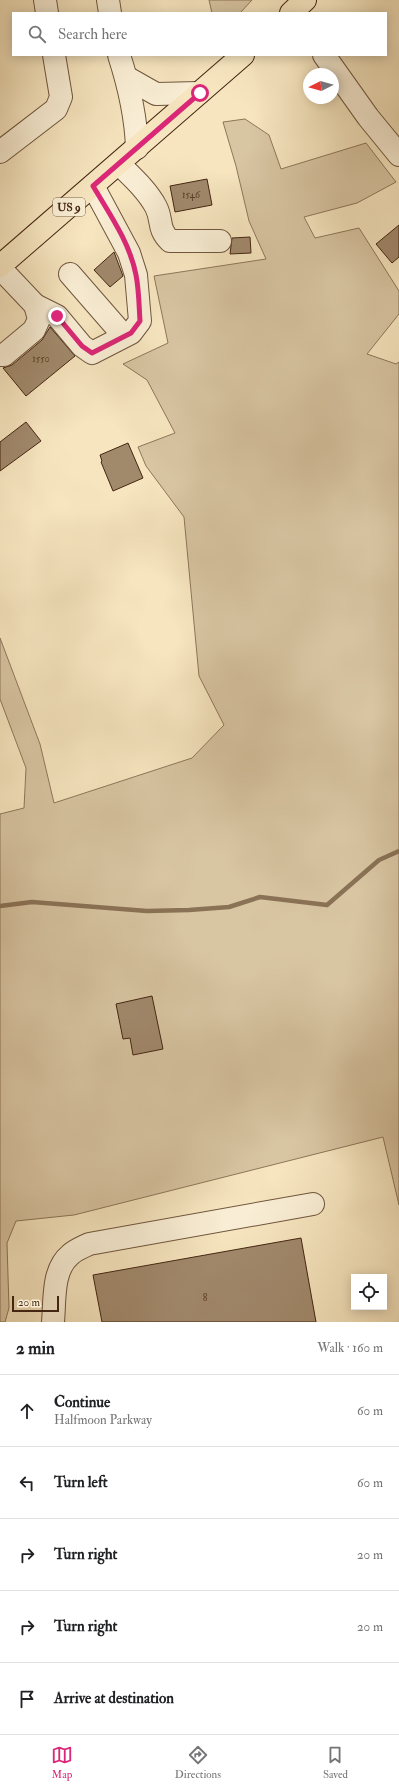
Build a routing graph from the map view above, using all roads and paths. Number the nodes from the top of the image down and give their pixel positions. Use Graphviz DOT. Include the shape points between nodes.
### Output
graph roads {
  1 [pos="45,0"];
  2 [pos="108,0"];
  3 [pos="305,0"];
  4 [pos="47,12"];
  5 [pos="110,12"];
  6 [pos="292,12"];
  7 [pos="54,56"];
  8 [pos="119,56"];
  9 [pos="242,56"];
  10 [pos="325,56"];
  11 [pos="126,77"];
  12 [pos="200,93"];
  13 [pos="137,148"];
  14 [pos="0,152"];
  15 [pos="399,155"];
  16 [pos="119,164"];
  17 [pos="93,186"];
  18 [pos="220,241"];
  19 [pos="0,267"];
  20 [pos="70,274"];
  21 [pos="36,305"];
  22 [pos="124,336"];
  23 [pos="1,356"];
  24 [pos="313,1204"];
  25 [pos="53,1322"];
  1 -- 4 [label="lane"];
  2 -- 5 [label="lane"];
  3 -- 6 [label="main road"];
  7 -- 14 [label="lane" via="61,97 56,109"];
  8 -- 11 [label="lane"];
  9 -- 12 [label="main road, US 9"];
  10 -- 15 [label="lane"];
  11 -- 12 [label="lane" via="156,94"];
  11 -- 13 [label="lane" via="135,117"];
  12 -- 13 [label="main road, US 9"];
  13 -- 16 [label="main road, US 9"];
  16 -- 17 [label="main road, US 9"];
  16 -- 18 [label="lane" via="149,194 157,208 162,233 170,241"];
  17 -- 19 [label="main road, US 9"];
  17 -- 22 [label="lane" via="129,253 136,275 140,321 131,333"];
  19 -- 21 [label="lane"];
  20 -- 22 [label="lane"];
  21 -- 22 [label="lane" via="57,316 82,346 92,353"];
  21 -- 23 [label="lane" via="39,319 34,330"];
  24 -- 25 [label="lane" via="89,1244 70,1254 60,1266"];
}
